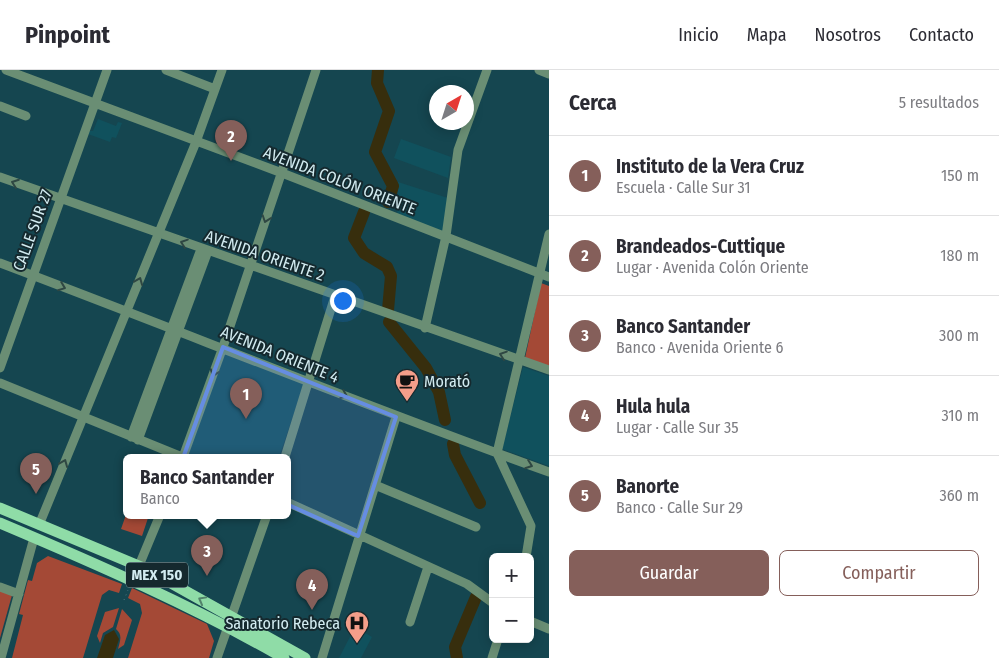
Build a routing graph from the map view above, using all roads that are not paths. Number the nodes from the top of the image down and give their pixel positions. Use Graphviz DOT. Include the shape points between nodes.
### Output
graph roads {
  1 [pos="6,70"];
  2 [pos="107,70"];
  3 [pos="166,70"];
  4 [pos="222,70"];
  5 [pos="316,70"];
  6 [pos="487,70"];
  7 [pos="539,70"];
  8 [pos="549,74"];
  9 [pos="215,89"];
  10 [pos="95,103"];
  11 [pos="0,106"];
  12 [pos="26,116"];
  13 [pos="196,142"];
  14 [pos="282,173"];
  15 [pos="0,178"];
  16 [pos="59,199"];
  17 [pos="158,234"];
  18 [pos="549,234"];
  19 [pos="446,236"];
  20 [pos="205,250"];
  21 [pos="0,263"];
  22 [pos="250,266"];
  23 [pos="540,274"];
  24 [pos="32,275"];
  25 [pos="549,277"];
  26 [pos="335,296"];
  27 [pos="127,312"];
  28 [pos="425,328"];
  29 [pos="176,329"];
  30 [pos="224,347"];
  31 [pos="519,360"];
  32 [pos="0,368"];
  33 [pos="549,370"];
  34 [pos="309,381"];
  35 [pos="0,383"];
  36 [pos="396,416"];
  37 [pos="83,417"];
  38 [pos="135,439"];
  39 [pos="497,453"];
  40 [pos="174,454"];
  41 [pos="183,454"];
  42 [pos="286,454"];
  43 [pos="549,472"];
  44 [pos="374,485"];
  45 [pos="291,504"];
  46 [pos="0,508"];
  47 [pos="159,519"];
  48 [pos="266,519"];
  49 [pos="0,523"];
  50 [pos="39,525"];
  51 [pos="476,527"];
  52 [pos="358,536"];
  53 [pos="34,538"];
  54 [pos="527,553"];
  55 [pos="428,567"];
  56 [pos="142,568"];
  57 [pos="136,582"];
  58 [pos="0,588"];
  59 [pos="18,594"];
  60 [pos="489,600"];
  61 [pos="230,621"];
  62 [pos="410,622"];
  63 [pos="534,623"];
  64 [pos="549,629"];
  65 [pos="497,643"];
  66 [pos="1,658"];
  67 [pos="217,658"];
  68 [pos="284,658"];
  69 [pos="305,658"];
  70 [pos="322,658"];
  71 [pos="492,658"];
  1 -- 10 [label="street, AVENIDA COLÓN ORIENTE"];
  2 -- 10 [label="street, CALLE SUR 27"];
  3 -- 9 [label="street"];
  4 -- 9 [label="street"];
  5 -- 14 [label="street"];
  6 -- 19 [label="street" via="458,150"];
  7 -- 8 [label="street"];
  9 -- 13 [label="street"];
  10 -- 13 [label="street, AVENIDA COLÓN ORIENTE"];
  10 -- 16 [label="street, CALLE SUR 27"];
  11 -- 12 [label="street"];
  13 -- 14 [label="street, AVENIDA COLÓN ORIENTE"];
  13 -- 17 [label="street"];
  14 -- 19 [label="street, AVENIDA COLÓN ORIENTE"];
  14 -- 22 [label="street, one-way"];
  16 -- 15 [label="street, AVENIDA ORIENTE 2, one-way"];
  16 -- 17 [label="street, AVENIDA ORIENTE 2"];
  16 -- 24 [label="street, CALLE SUR 27"];
  20 -- 17 [label="street, AVENIDA ORIENTE 2, one-way"];
  27 -- 17 [label="street, one-way"];
  18 -- 23 [label="street"];
  19 -- 23 [label="street, AVENIDA COLÓN ORIENTE"];
  19 -- 28 [label="street"];
  20 -- 22 [label="street, AVENIDA ORIENTE 2"];
  20 -- 29 [label="street"];
  21 -- 24 [label="street, AVENIDA ORIENTE 4"];
  22 -- 26 [label="street, AVENIDA ORIENTE 2"];
  22 -- 30 [label="street"];
  23 -- 25 [label="street, AVENIDA COLÓN ORIENTE"];
  23 -- 31 [label="street"];
  24 -- 27 [label="street, AVENIDA ORIENTE 4, one-way"];
  24 -- 32 [label="street, CALLE SUR 27"];
  26 -- 28 [label="street, AVENIDA ORIENTE 2"];
  26 -- 34 [label="street"];
  27 -- 29 [label="street, AVENIDA ORIENTE 4"];
  27 -- 37 [label="street"];
  31 -- 28 [label="street, AVENIDA ORIENTE 2, one-way"];
  29 -- 30 [label="street, AVENIDA ORIENTE 4"];
  29 -- 38 [label="street"];
  30 -- 34 [label="street, AVENIDA ORIENTE 4"];
  30 -- 41 [label="street, one-way"];
  31 -- 33 [label="street, AVENIDA ORIENTE 2"];
  31 -- 39 [label="street"];
  34 -- 36 [label="street, AVENIDA ORIENTE 4, one-way"];
  34 -- 42 [label="street"];
  35 -- 37 [label="street"];
  36 -- 39 [label="street, AVENIDA ORIENTE 4"];
  36 -- 44 [label="street"];
  37 -- 38 [label="street"];
  50 -- 37 [label="street, one-way"];
  38 -- 40 [label="street"];
  39 -- 43 [label="street, AVENIDA ORIENTE 4, one-way"];
  39 -- 54 [label="street" via="531,526"];
  44 -- 51 [label="street"];
  44 -- 52 [label="street"];
  45 -- 52 [label="street"];
  46 -- 50 [label="main road, MEX 150"];
  47 -- 56 [label="street"];
  48 -- 61 [label="street"];
  49 -- 53 [label="main road, MEX 150"];
  50 -- 53 [label="street" via="43,533"];
  50 -- 56 [label="main road, MEX 150"];
  52 -- 55 [label="street"];
  52 -- 70 [label="street"];
  53 -- 57 [label="main road, MEX 150"];
  53 -- 59 [label="street"];
  55 -- 60 [label="street" via="467,584"];
  55 -- 62 [label="street"];
  56 -- 57 [label="main road" via="145,577"];
  61 -- 56 [label="main road, MEX 150, one-way"];
  57 -- 61 [label="main road, MEX 150"];
  58 -- 59 [label="street"];
  59 -- 66 [label="street"];
  61 -- 67 [label="street"];
  61 -- 68 [label="main road, MEX 150"];
  61 -- 69 [label="main road, MEX 150"];
  63 -- 64 [label="street"];
  65 -- 71 [label="street"];
}
